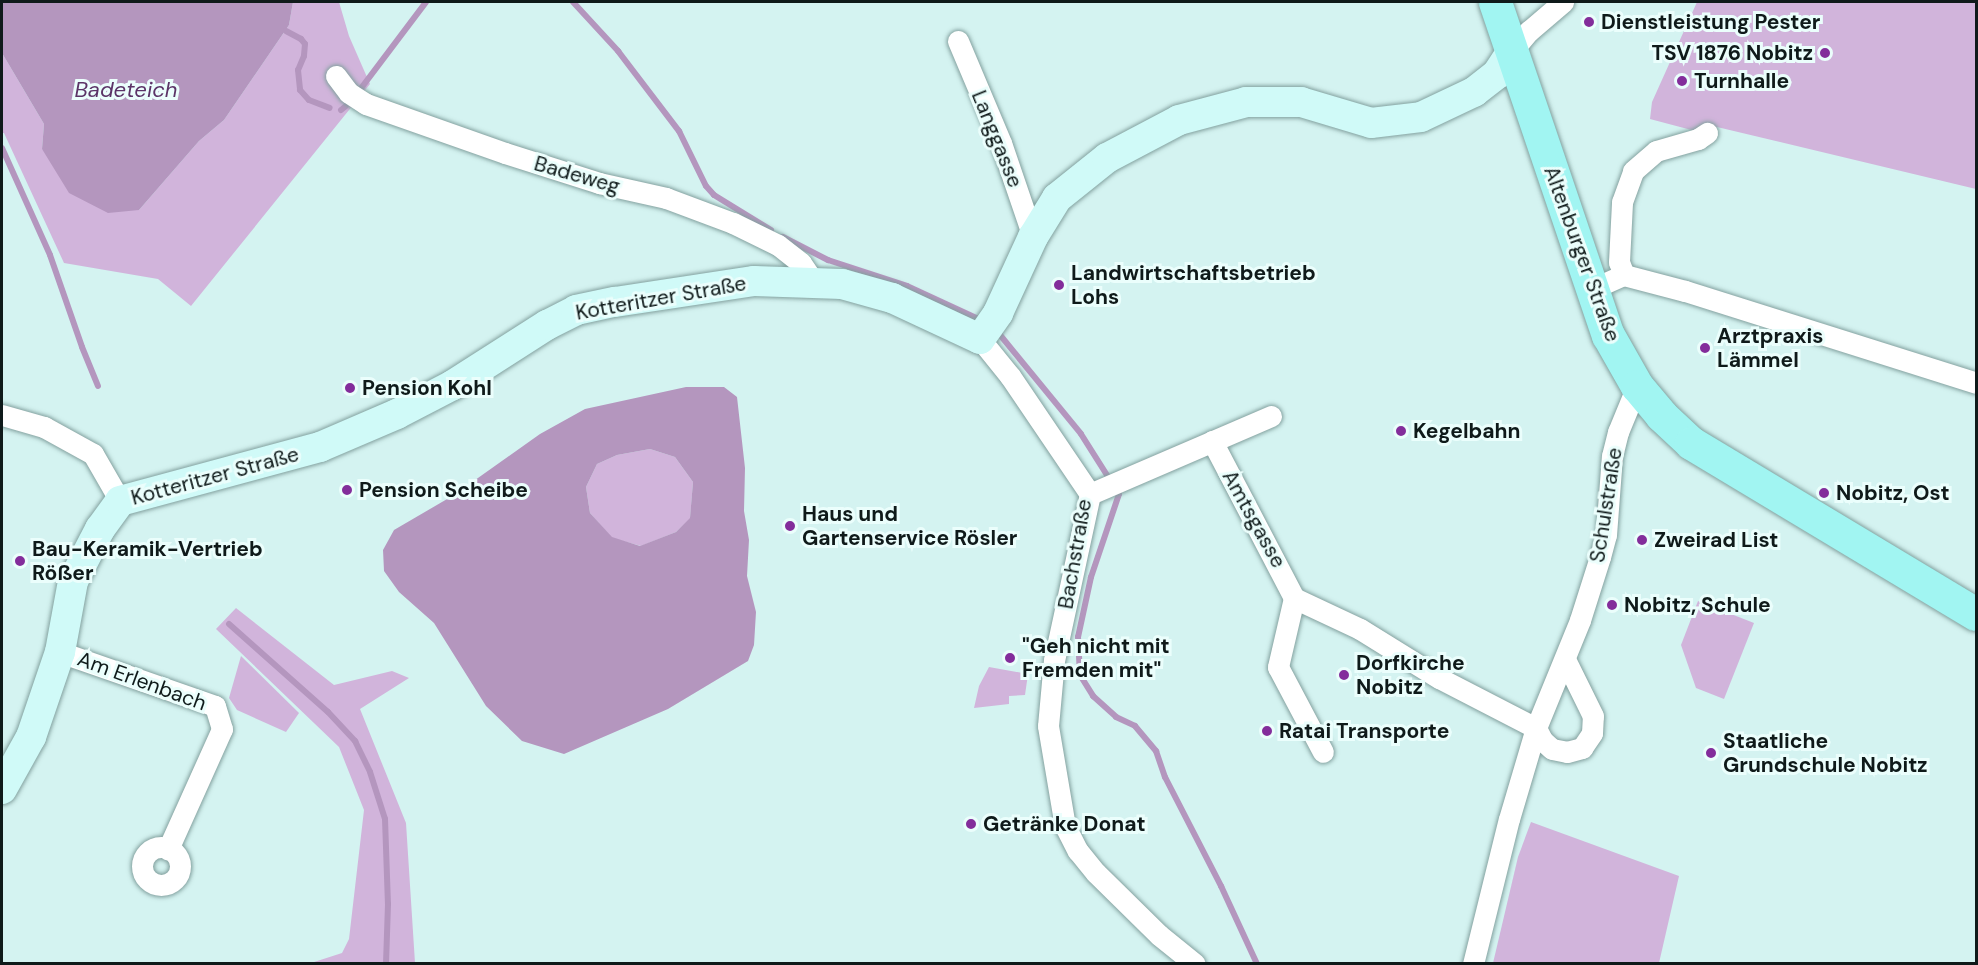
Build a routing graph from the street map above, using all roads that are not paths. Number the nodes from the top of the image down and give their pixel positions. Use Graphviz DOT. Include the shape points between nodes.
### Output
graph roads {
  1 [pos="1495,2"];
  2 [pos="1563,2"];
  3 [pos="958,41"];
  4 [pos="1512,51"];
  5 [pos="336,76"];
  6 [pos="1707,133"];
  7 [pos="1034,237"];
  8 [pos="1624,275"];
  9 [pos="813,281"];
  10 [pos="1592,289"];
  11 [pos="986,330"];
  12 [pos="1977,383"];
  13 [pos="1637,386"];
  14 [pos="2,415"];
  15 [pos="1270,416"];
  16 [pos="1212,441"];
  17 [pos="1105,488"];
  18 [pos="120,501"];
  19 [pos="1294,598"];
  20 [pos="1977,614"];
  21 [pos="60,651"];
  22 [pos="1565,659"];
  23 [pos="1536,728"];
  24 [pos="1323,752"];
  25 [pos="2,789"];
  26 [pos="168,849"];
  27 [pos="1194,963"];
  28 [pos="1473,963"];
  1 -- 4 [label="main road, Altenburger Straße"];
  2 -- 4 [label="street"];
  3 -- 7 [label="street, Langgasse" via="1001,143"];
  4 -- 7 [label="street" via="1497,74 1474,92 1421,117 1371,123 1301,102 1246,102 1179,120 1107,158 1057,198"];
  4 -- 10 [label="main road, Altenburger Straße"];
  5 -- 9 [label="street, Badeweg" via="349,93 366,104 506,153 599,183 666,198 733,223 778,245 801,263"];
  6 -- 8 [label="street" via="1656,151 1633,171 1622,202 1619,262"];
  7 -- 11 [label="street"];
  8 -- 10 [label="street"];
  8 -- 12 [label="street"];
  9 -- 11 [label="street, Kotteritzer Straße" via="842,284 892,298"];
  9 -- 18 [label="street, Kotteritzer Straße" via="754,281 576,310 453,385 320,447"];
  10 -- 13 [label="main road, Altenburger Straße" via="1608,335"];
  11 -- 17 [label="street, Bachstraße" via="1010,376"];
  13 -- 20 [label="main road, Altenburger Straße" via="1691,442"];
  13 -- 22 [label="street, Schulstraße" via="1612,456 1606,535"];
  14 -- 18 [label="street, Kotteritzer Straße" via="44,427 93,454"];
  15 -- 16 [label="street"];
  16 -- 17 [label="street"];
  16 -- 19 [label="street, Amtsgasse"];
  17 -- 27 [label="street, Bachstraße" via="1053,671 1048,726 1061,808 1065,826 1096,873 1159,935"];
  18 -- 21 [label="street, Kotteritzer Straße" via="72,581"];
  19 -- 23 [label="street" via="1360,629 1439,678"];
  19 -- 24 [label="street" via="1278,667"];
  21 -- 25 [label="street, Kotteritzer Straße" via="31,737"];
  21 -- 26 [label="street, Am Erlenbach" via="215,706 222,729"];
  22 -- 23 [label="street, Schulstraße"];
  22 -- 23 [label="street" via="1593,716 1592,733 1582,748 1567,752 1552,749"];
  23 -- 28 [label="street, Schulstraße"];
}
